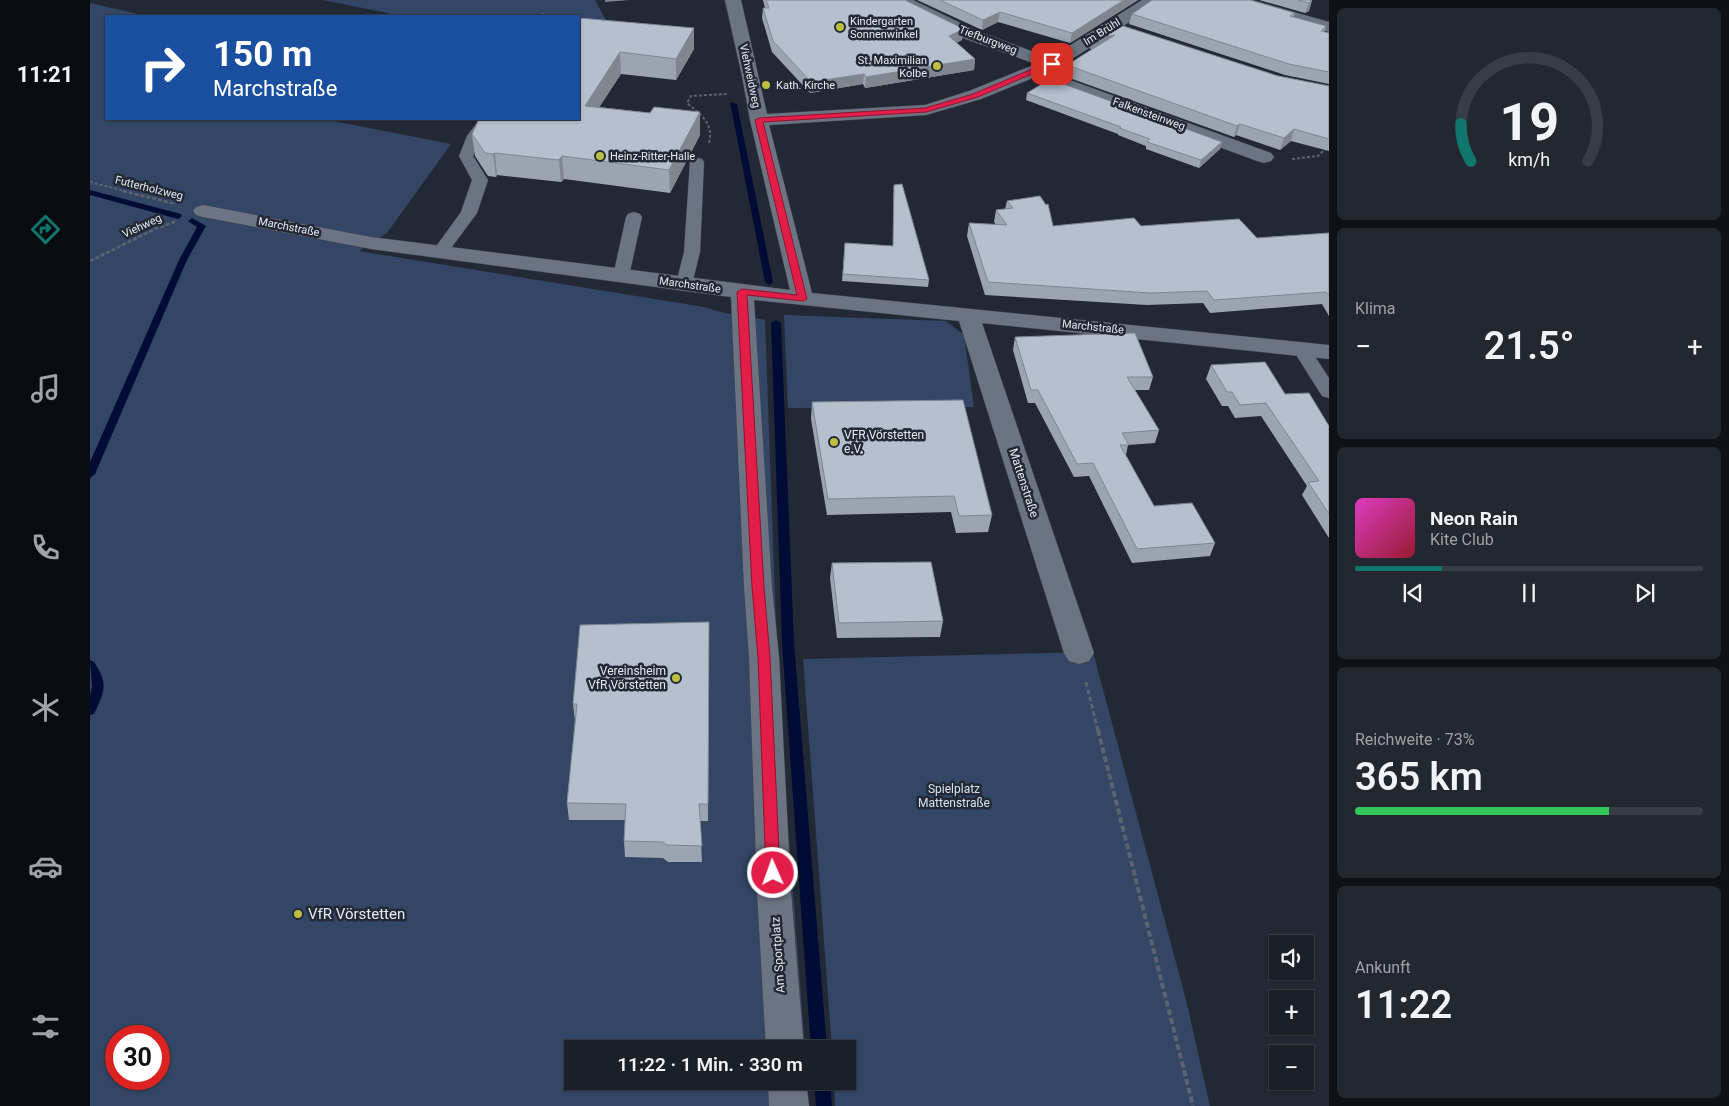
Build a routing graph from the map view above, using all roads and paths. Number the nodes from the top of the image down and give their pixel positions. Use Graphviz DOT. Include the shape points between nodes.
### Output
graph roads {
  1 [pos="733,0"];
  2 [pos="900,0"];
  3 [pos="1153,0"];
  4 [pos="1235,0"];
  5 [pos="1113,26"];
  6 [pos="1329,27"];
  7 [pos="1132,32"];
  8 [pos="1052,64"];
  9 [pos="1034,72"];
  10 [pos="710,95"];
  11 [pos="487,120"];
  12 [pos="759,120"];
  13 [pos="1329,145"];
  14 [pos="1264,157"];
  15 [pos="697,162"];
  16 [pos="90,182"];
  17 [pos="203,211"];
  18 [pos="634,217"];
  19 [pos="440,252"];
  20 [pos="90,261"];
  21 [pos="621,276"];
  22 [pos="684,284"];
  23 [pos="742,292"];
  24 [pos="803,299"];
  25 [pos="968,314"];
  26 [pos="1302,350"];
  27 [pos="1329,352"];
  28 [pos="1329,392"];
  29 [pos="1079,653"];
  30 [pos="784,1040"];
  31 [pos="788,1090"];
  32 [pos="789,1106"];
  33 [pos="1193,1106"];
  1 -- 12 [label="street, Viehweidweg"];
  2 -- 8 [label="street, Tiefburgweg" via="969,34"];
  3 -- 5 [label="street, Im Brühl"];
  4 -- 6 [label="street"];
  5 -- 7 [label="street"];
  5 -- 8 [label="street, Im Brühl"];
  8 -- 9 [label="street, Im Brühl"];
  9 -- 12 [label="street, Im Brühl" via="926,110"];
  9 -- 14 [label="street, Falkensteinweg"];
  10 -- 15 [label="path" via="691,96 687,103 708,121 712,129 704,154"];
  11 -- 19 [label="lane" via="468,147 466,156 480,180 472,205"];
  12 -- 24 [label="street, Viehweidweg"];
  13 -- 14 [label="path" via="1318,156 1294,159"];
  15 -- 22 [label="lane" via="692,252"];
  16 -- 17 [label="path, Futterholzweg"];
  17 -- 19 [label="street, Marchstraße" via="371,243"];
  17 -- 20 [label="path, Viehweg" via="155,229"];
  18 -- 21 [label="lane"];
  19 -- 21 [label="street, Marchstraße"];
  21 -- 22 [label="street, Marchstraße"];
  22 -- 23 [label="street, Marchstraße"];
  23 -- 24 [label="street, Marchstraße"];
  23 -- 30 [label="street, Am Sportplatz"];
  24 -- 25 [label="street, Marchstraße"];
  25 -- 26 [label="street, Marchstraße"];
  25 -- 29 [label="street, Mattenstraße"];
  26 -- 27 [label="street, Marchstraße"];
  26 -- 28 [label="lane"];
  29 -- 33 [label="path"];
  31 -- 32 [label="street"];
}
